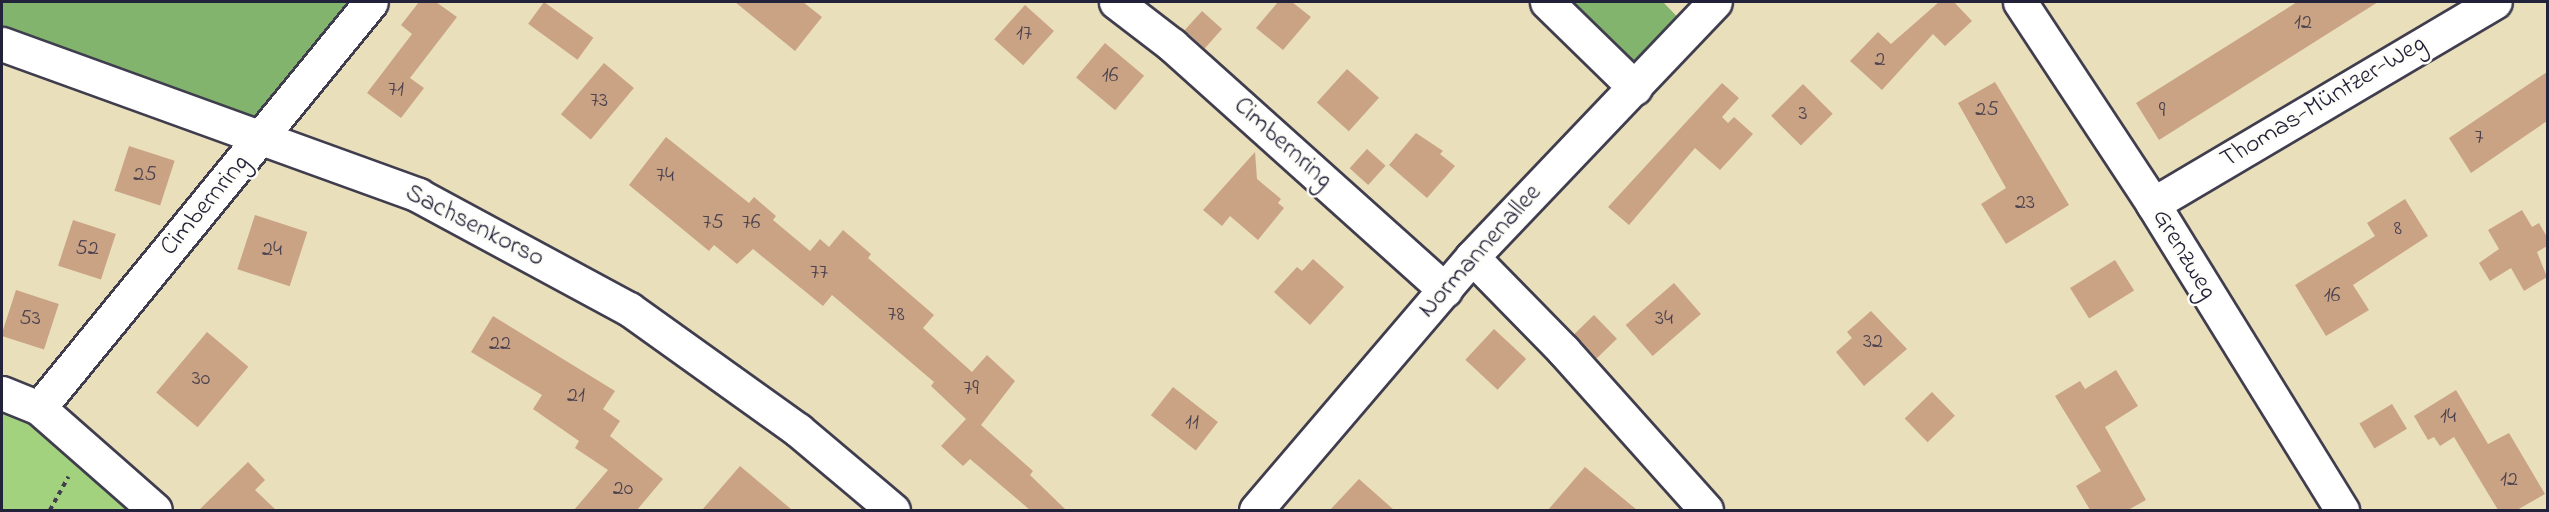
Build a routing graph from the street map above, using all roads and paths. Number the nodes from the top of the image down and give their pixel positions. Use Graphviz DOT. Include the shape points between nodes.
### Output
graph roads {
  1 [pos="371,2"];
  2 [pos="1116,2"];
  3 [pos="1547,2"];
  4 [pos="1715,2"];
  5 [pos="2020,2"];
  6 [pos="2496,2"];
  7 [pos="2,44"];
  8 [pos="1635,88"];
  9 [pos="262,139"];
  10 [pos="2153,204"];
  11 [pos="1472,257"];
  12 [pos="1445,290"];
  13 [pos="2,393"];
  14 [pos="39,408"];
  15 [pos="155,510"];
  16 [pos="893,510"];
  17 [pos="1256,510"];
  18 [pos="1706,510"];
  19 [pos="2342,510"];
  1 -- 9 [label="street, Cimbernring"];
  2 -- 12 [label="street, Cimbernring" via="1172,45"];
  3 -- 8 [label="street"];
  4 -- 8 [label="street, Normannenallee"];
  5 -- 10 [label="street, Grenzweg"];
  6 -- 10 [label="street, Thomas-Müntzer-Weg"];
  7 -- 9 [label="street, Sachsenkorso"];
  8 -- 11 [label="street, Normannenallee"];
  9 -- 14 [label="street, Cimbernring"];
  9 -- 16 [label="street, Sachsenkorso" via="418,195 629,309 798,430"];
  10 -- 19 [label="street, Grenzweg"];
  11 -- 12 [label="street, Normannenallee"];
  11 -- 18 [label="street" via="1564,351"];
  12 -- 17 [label="street, Normannenallee"];
  13 -- 14 [label="street"];
  14 -- 15 [label="street"];
}
